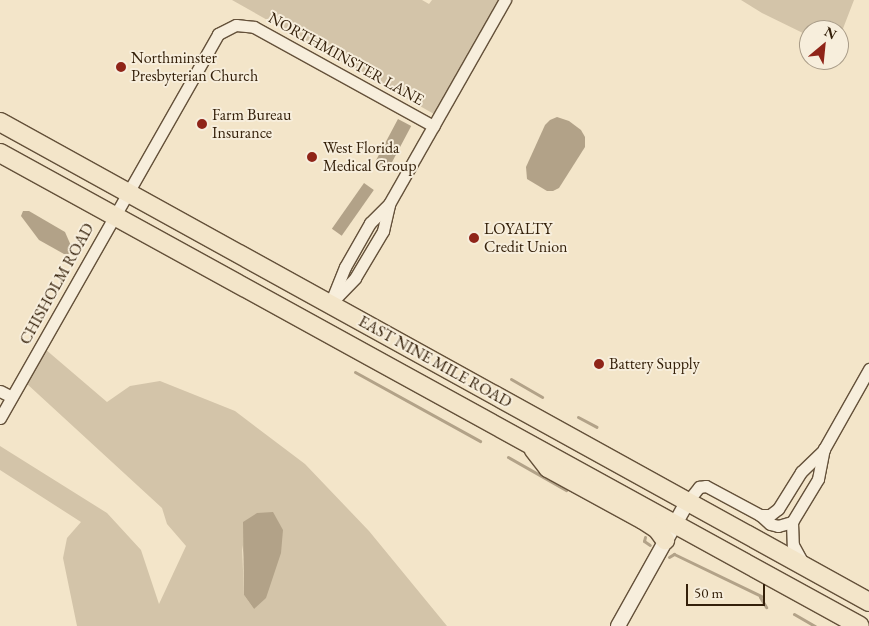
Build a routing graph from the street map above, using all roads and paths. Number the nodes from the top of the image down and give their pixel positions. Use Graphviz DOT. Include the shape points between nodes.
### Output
graph roads {
  1 [pos="505,0"];
  2 [pos="0,122"];
  3 [pos="433,126"];
  4 [pos="0,153"];
  5 [pos="126,192"];
  6 [pos="114,216"];
  7 [pos="151,236"];
  8 [pos="330,304"];
  9 [pos="869,368"];
  10 [pos="0,391"];
  11 [pos="12,397"];
  12 [pos="0,418"];
  13 [pos="508,431"];
  14 [pos="530,444"];
  15 [pos="824,449"];
  16 [pos="688,501"];
  17 [pos="760,516"];
  18 [pos="792,522"];
  19 [pos="675,523"];
  20 [pos="666,540"];
  21 [pos="805,567"];
  22 [pos="869,602"];
  23 [pos="869,611"];
  24 [pos="618,626"];
  25 [pos="860,626"];
  1 -- 3 [label="street"];
  2 -- 5 [label="main road, EAST NINE MILE ROAD"];
  3 -- 5 [label="street, NORTHMINSTER LANE" via="254,27 236,25 215,36"];
  3 -- 8 [label="street" via="389,204 383,231 355,278"];
  4 -- 6 [label="main road, EAST NINE MILE ROAD"];
  5 -- 6 [label="street, CHISHOLM ROAD"];
  5 -- 8 [label="main road, EAST NINE MILE ROAD"];
  6 -- 7 [label="main road, EAST NINE MILE ROAD"];
  6 -- 11 [label="street, CHISHOLM ROAD"];
  7 -- 8 [label="main road" via="173,239 292,304 306,308"];
  7 -- 13 [label="main road, EAST NINE MILE ROAD"];
  8 -- 13 [label="main road" via="340,326 352,338"];
  8 -- 16 [label="main road, EAST NINE MILE ROAD"];
  9 -- 15 [label="street"];
  10 -- 11 [label="street"];
  11 -- 12 [label="street, CHISHOLM ROAD"];
  13 -- 14 [label="main road, EAST NINE MILE ROAD"];
  14 -- 19 [label="main road, EAST NINE MILE ROAD"];
  14 -- 20 [label="main road" via="548,468 643,520"];
  15 -- 17 [label="street" via="800,472 778,509 770,515"];
  15 -- 18 [label="street" via="818,479"];
  16 -- 17 [label="street" via="699,487 706,486"];
  16 -- 19 [label="street"];
  16 -- 21 [label="main road, EAST NINE MILE ROAD"];
  17 -- 18 [label="street" via="778,526"];
  18 -- 21 [label="street" via="793,544"];
  19 -- 20 [label="street"];
  19 -- 23 [label="main road" via="688,517 709,522"];
  19 -- 25 [label="main road, EAST NINE MILE ROAD"];
  20 -- 24 [label="street"];
  21 -- 22 [label="main road, EAST NINE MILE ROAD"];
}
